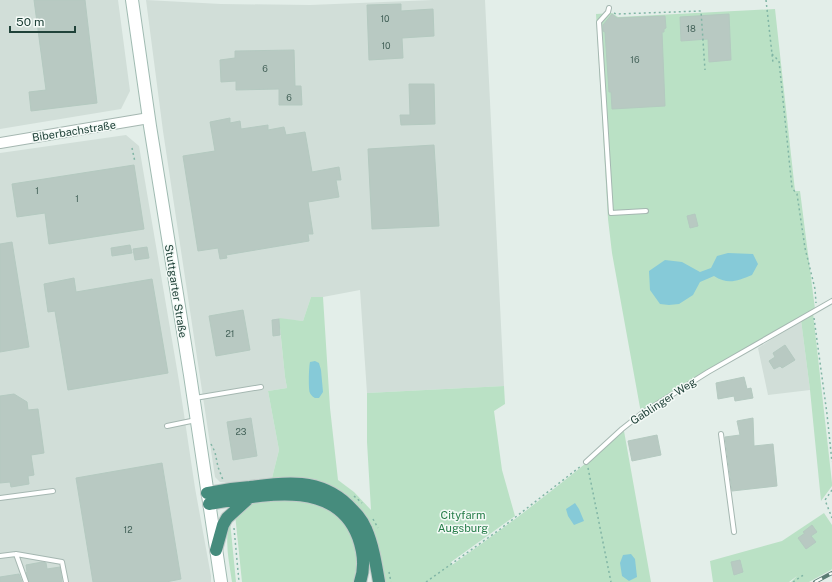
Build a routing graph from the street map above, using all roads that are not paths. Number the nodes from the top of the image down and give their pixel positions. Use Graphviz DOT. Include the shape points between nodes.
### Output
graph roads {
  1 [pos="132,0"];
  2 [pos="609,9"];
  3 [pos="149,118"];
  4 [pos="0,143"];
  5 [pos="646,211"];
  6 [pos="832,301"];
  7 [pos="261,387"];
  8 [pos="193,398"];
  9 [pos="197,420"];
  10 [pos="167,426"];
  11 [pos="721,434"];
  12 [pos="586,462"];
  13 [pos="53,491"];
  14 [pos="0,498"];
  15 [pos="208,498"];
  16 [pos="249,498"];
  17 [pos="734,532"];
  18 [pos="216,550"];
  19 [pos="16,554"];
  20 [pos="0,556"];
  21 [pos="26,582"];
  22 [pos="66,582"];
  23 [pos="221,582"];
  24 [pos="360,582"];
  25 [pos="379,582"];
  1 -- 3 [label="main road, Stuttgarter Straße"];
  2 -- 5 [label="lane" via="599,22 611,213"];
  3 -- 4 [label="street, Biberbachstraße"];
  3 -- 8 [label="main road, Stuttgarter Straße"];
  6 -- 12 [label="lane, Gablinger Weg" via="708,372 641,414"];
  7 -- 8 [label="lane"];
  8 -- 9 [label="main road, Stuttgarter Straße"];
  9 -- 10 [label="lane"];
  9 -- 15 [label="main road, Stuttgarter Straße"];
  11 -- 17 [label="lane"];
  13 -- 14 [label="lane"];
  15 -- 16 [label="highway"];
  15 -- 18 [label="main road, Stuttgarter Straße"];
  15 -- 25 [label="highway" via="282,483 302,483 330,491 358,514 366,528"];
  16 -- 18 [label="highway" via="227,518"];
  16 -- 24 [label="highway" via="290,494 313,497 326,502 343,514 354,528 361,545 363,562"];
  18 -- 23 [label="main road, Stuttgarter Straße"];
  19 -- 20 [label="lane"];
  19 -- 21 [label="lane"];
  19 -- 22 [label="lane" via="62,562"];
}
